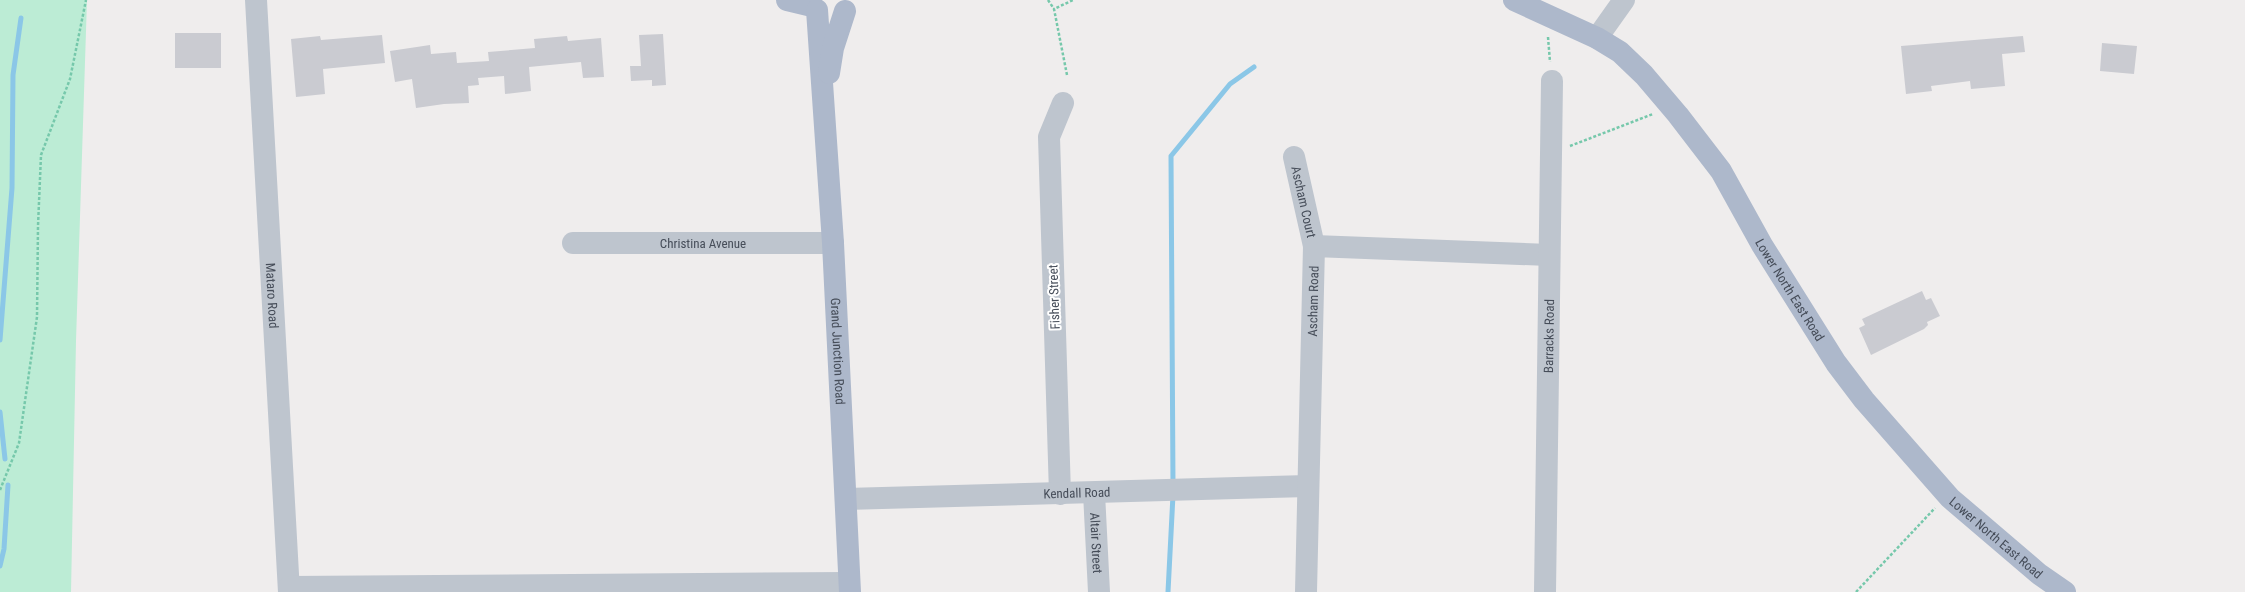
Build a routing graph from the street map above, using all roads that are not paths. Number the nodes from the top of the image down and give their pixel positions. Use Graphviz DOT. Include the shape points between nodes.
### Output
graph roads {
  1 [pos="256,0"];
  2 [pos="787,0"];
  3 [pos="1514,0"];
  4 [pos="1624,0"];
  5 [pos="851,5"];
  6 [pos="812,6"];
  7 [pos="1546,7"];
  8 [pos="1596,38"];
  9 [pos="1552,81"];
  10 [pos="1063,103"];
  11 [pos="823,112"];
  12 [pos="1294,157"];
  13 [pos="574,243"];
  14 [pos="833,243"];
  15 [pos="1314,246"];
  16 [pos="1550,255"];
  17 [pos="1308,486"];
  18 [pos="1094,493"];
  19 [pos="1060,494"];
  20 [pos="846,500"];
  21 [pos="850,588"];
  22 [pos="580,589"];
  23 [pos="289,590"];
  24 [pos="1099,592"];
  25 [pos="1306,592"];
  26 [pos="1546,592"];
  27 [pos="2065,592"];
  1 -- 23 [label="street, Mataro Road"];
  2 -- 6 [label="main road"];
  3 -- 7 [label="main road, Lower North East Road"];
  4 -- 8 [label="street"];
  5 -- 6 [label="main road" via="831,14"];
  5 -- 11 [label="main road, Grand Junction Road" via="833,48"];
  6 -- 11 [label="main road, Grand Junction Road"];
  7 -- 8 [label="main road, Lower North East Road"];
  8 -- 27 [label="main road, Lower North East Road" via="1620,52 1644,75 1721,171 1762,245 1836,363 1864,400 1947,495 2039,574"];
  9 -- 16 [label="street, Barracks Road"];
  10 -- 19 [label="street, Fisher Street" via="1049,137"];
  11 -- 14 [label="main road, Grand Junction Road"];
  12 -- 15 [label="street, Ascham Court"];
  13 -- 14 [label="street, Christina Avenue"];
  14 -- 20 [label="main road, Grand Junction Road"];
  15 -- 16 [label="street, Ascham Road"];
  15 -- 17 [label="street, Ascham Road"];
  16 -- 26 [label="street, Barracks Road"];
  17 -- 18 [label="street, Kendall Road"];
  17 -- 25 [label="street, Ascham Road"];
  18 -- 19 [label="street, Kendall Road"];
  18 -- 24 [label="street, Altair Street"];
  19 -- 20 [label="street, Kendall Road"];
  20 -- 21 [label="main road, Grand Junction Road"];
  21 -- 22 [label="street"];
  22 -- 23 [label="street"];
}
